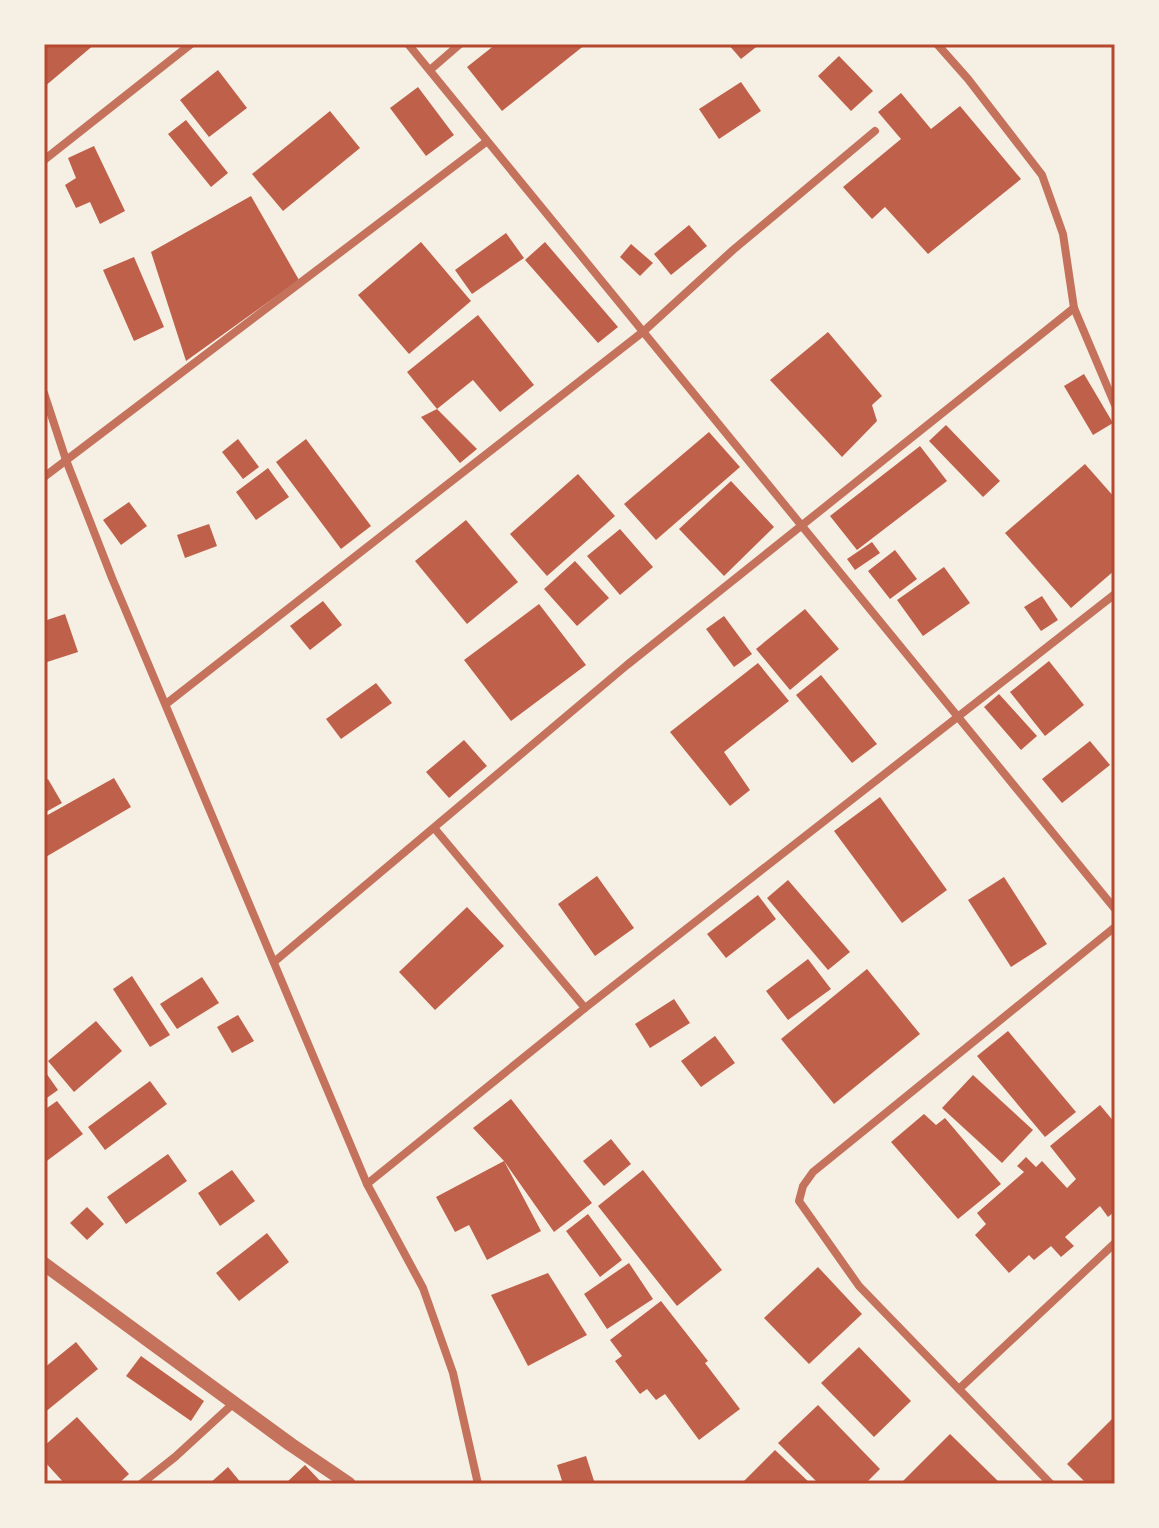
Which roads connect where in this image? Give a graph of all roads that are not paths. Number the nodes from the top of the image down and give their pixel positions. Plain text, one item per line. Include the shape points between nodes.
1 (191, 44) edge
2 (408, 44) edge
3 (460, 44) edge
4 (937, 44) edge
5 (430, 70) junction
6 (875, 131) dead end
7 (486, 142) junction
8 (44, 160) edge
9 (1074, 308) junction
10 (644, 331) junction
11 (44, 393) edge
12 (1115, 405) edge
13 (66, 460) junction
14 (44, 477) edge
15 (801, 524) junction
16 (1115, 594) edge
17 (166, 704) junction
18 (959, 716) junction
19 (435, 829) junction
20 (1115, 909) edge
21 (1115, 927) edge
22 (274, 962) junction
23 (585, 1008) junction
24 (367, 1184) junction
25 (1115, 1243) edge
26 (44, 1264) edge
27 (959, 1389) junction
28 (235, 1402) junction
29 (141, 1484) edge
30 (349, 1484) edge
31 (478, 1484) edge
32 (1051, 1484) edge

1 - 8 street
2 - 5 street
3 - 5 street
4 - 9 street via 1042,175 1063,234
5 - 7 street
6 - 10 street
7 - 10 street
7 - 13 street
9 - 12 street
9 - 15 street
10 - 15 street
10 - 17 street
11 - 13 street
13 - 14 street
13 - 17 street
15 - 18 street
15 - 19 street
16 - 18 street
17 - 22 street
18 - 20 street
18 - 23 street
19 - 22 street
19 - 23 street
21 - 27 street via 813,1172 803,1186 799,1201 859,1286
22 - 24 street
23 - 24 street
24 - 31 street via 423,1288 453,1373
25 - 27 street
26 - 28 street
27 - 32 street
28 - 29 street
28 - 30 street

